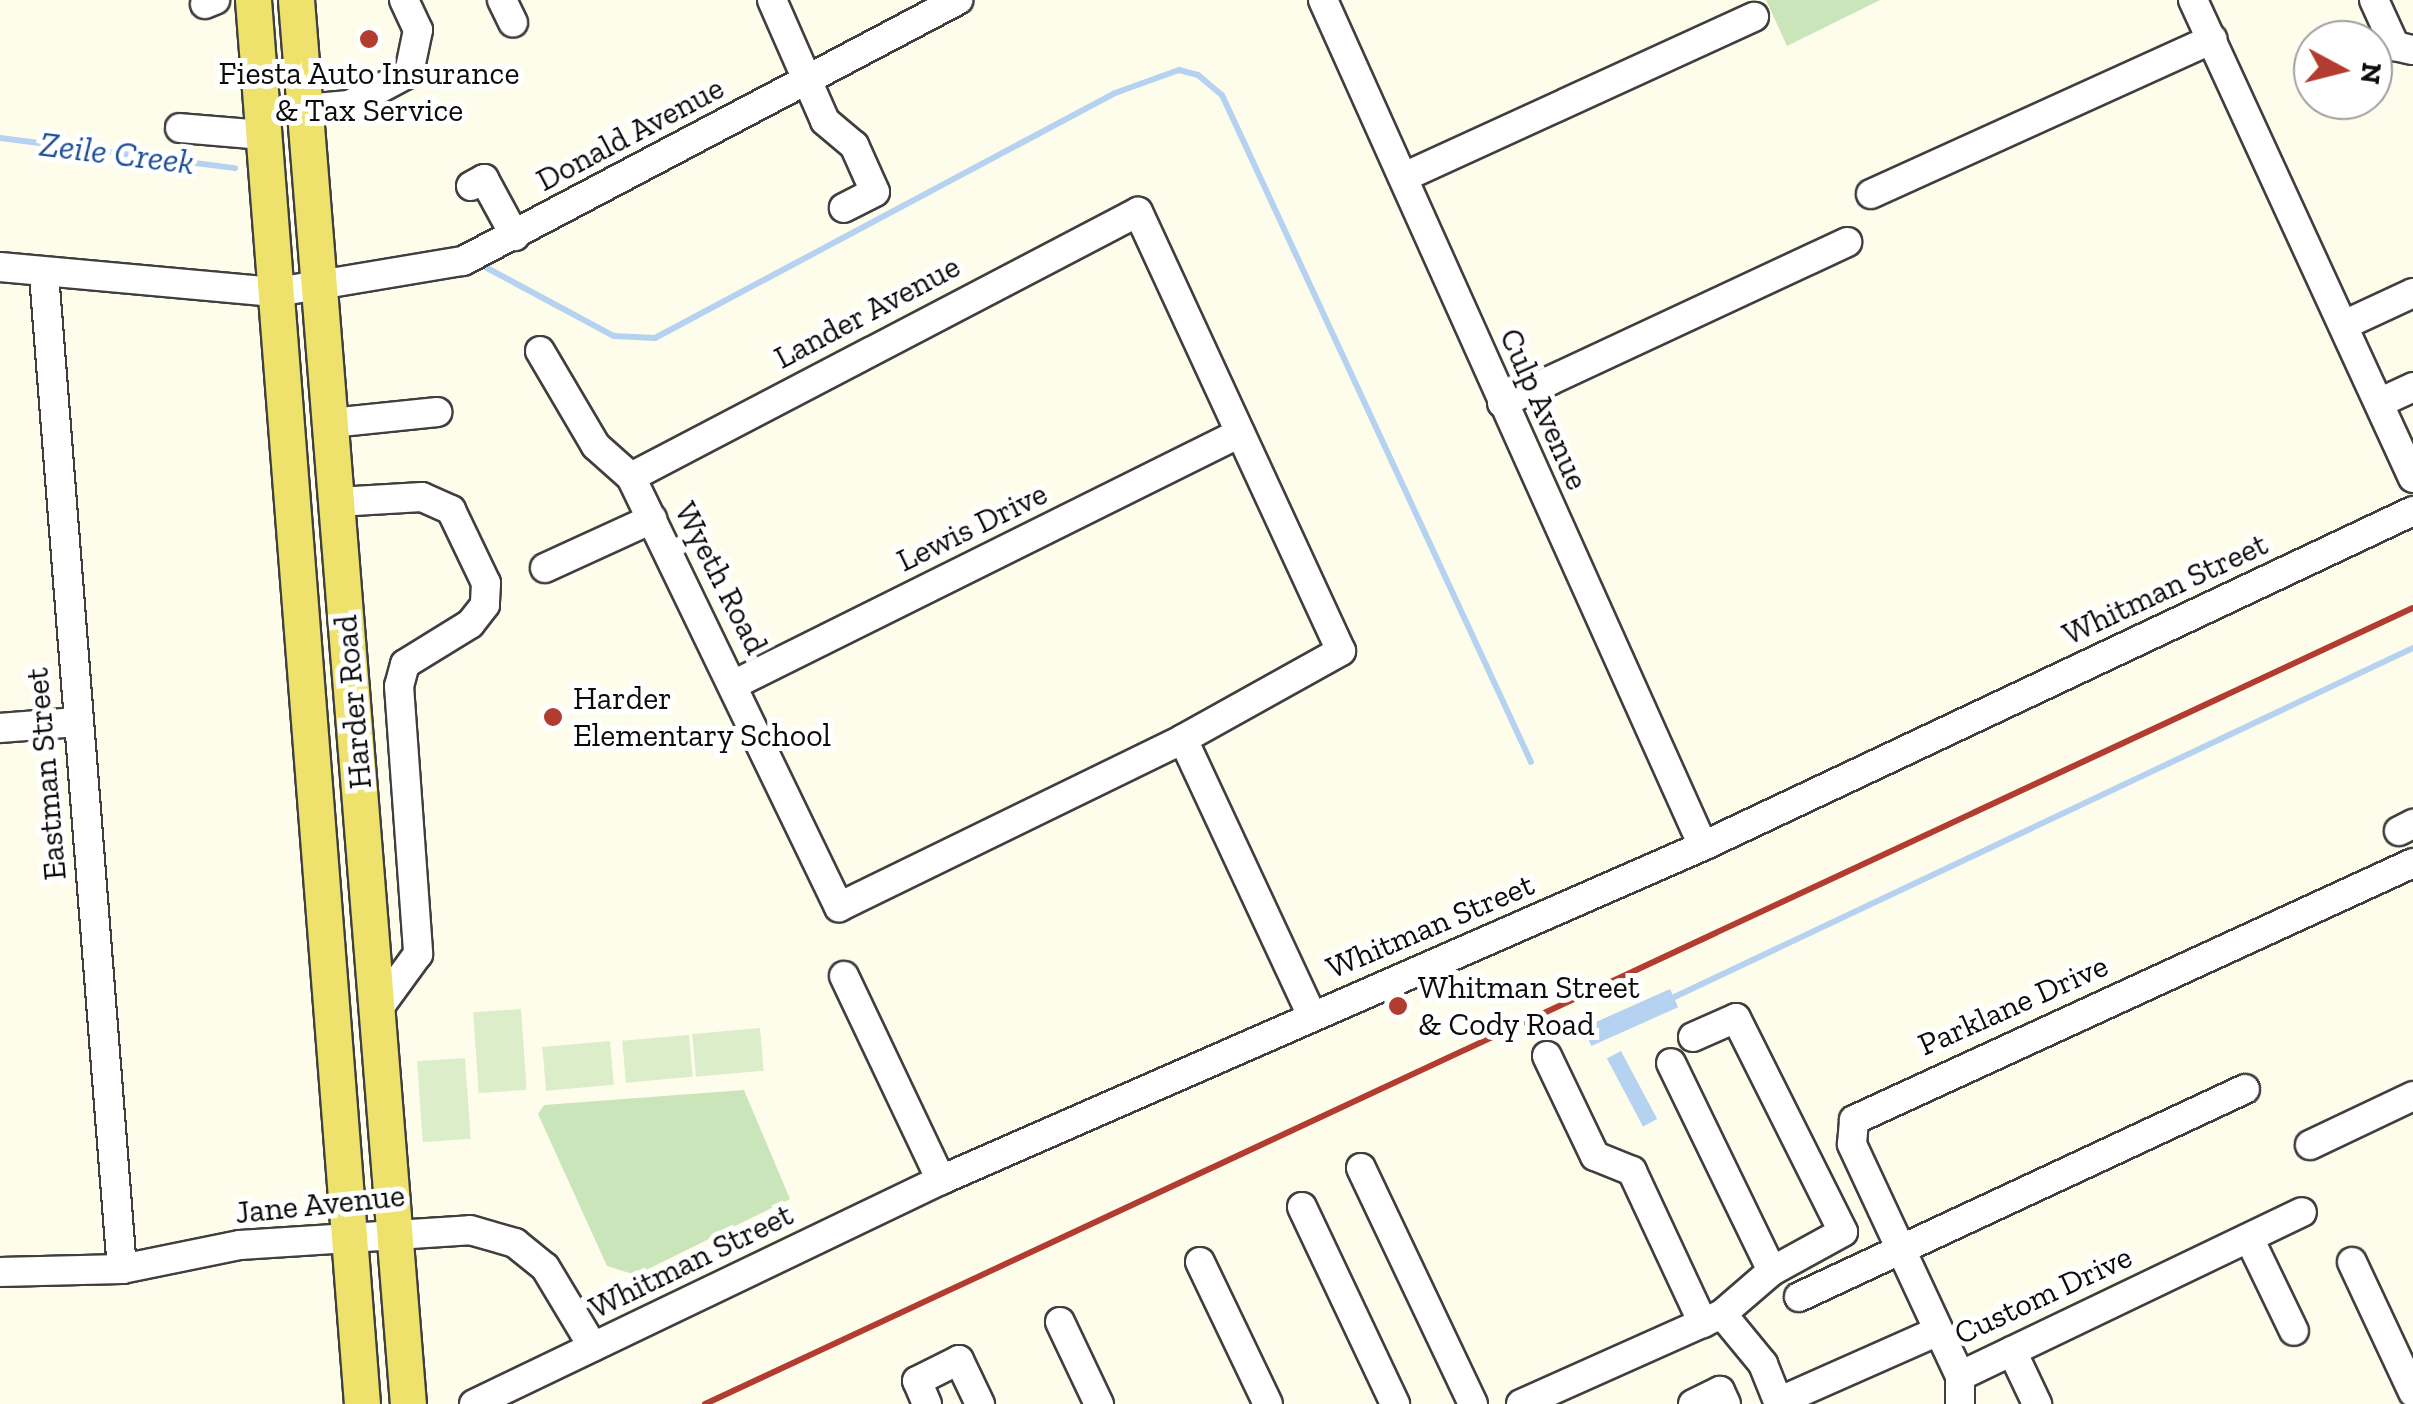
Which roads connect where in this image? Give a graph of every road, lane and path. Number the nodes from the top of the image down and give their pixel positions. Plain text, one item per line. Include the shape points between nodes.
1 (253, 0) edge
2 (296, 0) edge
3 (404, 0) edge
4 (772, 0) edge
5 (958, 0) edge
6 (1323, 0) edge
7 (2194, 0) edge
8 (2374, 0) edge
9 (1754, 17) dead end
10 (2212, 39) junction
11 (2413, 50) edge
12 (804, 80) junction
13 (305, 109) junction
14 (180, 128) dead end
15 (264, 135) junction
16 (1404, 177) junction
17 (471, 186) dead end
18 (1871, 194) dead end
19 (844, 208) dead end
20 (514, 236) junction
21 (1847, 242) dead end
22 (0, 267) edge
23 (44, 274) junction
24 (320, 287) junction
25 (278, 292) junction
26 (2413, 293) edge
27 (2344, 326) junction
28 (540, 351) dead end
29 (2413, 386) edge
30 (1502, 403) junction
31 (2379, 403) junction
32 (437, 412) dead end
33 (331, 423) junction
34 (1240, 433) junction
35 (631, 477) junction
36 (2413, 478) edge
37 (337, 502) junction
38 (2413, 511) edge
39 (652, 519) junction
40 (545, 568) dead end
41 (735, 684) junction
42 (76, 722) junction
43 (0, 728) edge
44 (1183, 738) junction
45 (1703, 846) junction
46 (2413, 863) edge
47 (844, 976) dead end
48 (378, 1009) junction
49 (1311, 1014) junction
50 (1693, 1037) dead end
51 (1547, 1056) dead end
52 (1671, 1063) dead end
53 (2246, 1088) dead end
54 (2413, 1096) edge
55 (2310, 1146) dead end
56 (1361, 1168) dead end
57 (941, 1180) junction
58 (1302, 1207) dead end
59 (2302, 1212) dead end
60 (397, 1230) junction
61 (348, 1235) junction
62 (2249, 1238) junction
63 (1901, 1251) junction
64 (1200, 1262) dead end
65 (2352, 1262) dead end
66 (122, 1270) junction
67 (1772, 1271) junction
68 (0, 1272) edge
69 (1799, 1297) dead end
70 (1712, 1318) junction
71 (1060, 1322) dead end
72 (1938, 1331) junction
73 (2294, 1331) dead end
74 (593, 1347) junction
75 (2012, 1351) junction
76 (1960, 1390) edge
77 (2413, 1392) edge
78 (1779, 1403) edge
79 (362, 1404) edge
80 (408, 1404) edge
81 (474, 1404) edge
82 (927, 1404) edge
83 (980, 1404) edge
84 (1099, 1404) edge
85 (1268, 1404) edge
86 (1394, 1404) edge
87 (1473, 1404) edge
88 (1521, 1404) edge
89 (1693, 1404) edge
90 (1726, 1404) edge
91 (2037, 1404) edge

1 - 15 main road, Harder Road
2 - 13 main road, Harder Road
3 - 13 street via 418,30 409,73 350,105
4 - 12 street
5 - 12 street, Donald Avenue
6 - 16 street, Culp Avenue
7 - 10 street
8 - 11 street via 2395,46
9 - 16 street
10 - 18 street
10 - 27 street
12 - 19 street via 825,121 854,145 885,187
12 - 20 street, Donald Avenue
13 - 24 main road, Harder Road
14 - 15 street
15 - 25 main road, Harder Road
16 - 30 street, Culp Avenue
17 - 20 street via 484,179
20 - 24 street, Donald Avenue via 431,270
21 - 30 street
22 - 23 street, Donald Avenue
23 - 25 street, Donald Avenue
23 - 42 street, Eastman Street
24 - 25 street, Donald Avenue
24 - 33 main road, Harder Road
25 - 61 main road, Harder Road
26 - 27 street
27 - 31 street
28 - 35 street, Wyeth Road via 596,446
29 - 31 street
30 - 45 street, Culp Avenue
31 - 36 street
32 - 33 street
33 - 37 main road, Harder Road
34 - 35 street, Lander Avenue via 1138,212
34 - 41 street, Lewis Drive
34 - 44 street via 1341,651
35 - 39 street, Wyeth Road
37 - 48 main road, Harder Road
37 - 48 street via 422,498 452,510 486,583 485,605 470,624 404,664 399,686 418,954
38 - 45 street, Whitman Street
39 - 40 street
39 - 41 street, Wyeth Road
41 - 44 street, Wyeth Road via 839,907
42 - 43 street
42 - 66 street, Eastman Street
44 - 49 street
45 - 49 street, Whitman Street
46 - 63 street, Parklane Drive via 1861,1112 1851,1128 1852,1144
47 - 57 street
48 - 60 main road, Harder Road
49 - 57 street, Whitman Street
50 - 67 street via 1736,1018 1842,1232
51 - 70 street via 1596,1156 1632,1171
52 - 67 street
53 - 63 street
54 - 55 street
56 - 87 street
57 - 74 street, Whitman Street
58 - 86 street
59 - 62 street, Custom Drive
60 - 61 street, Jane Avenue
60 - 74 street, Jane Avenue via 470,1230 515,1242 557,1280
60 - 80 main road, Harder Road
61 - 66 street, Jane Avenue via 240,1245
61 - 79 main road, Harder Road
62 - 73 street
62 - 75 street, Custom Drive
63 - 69 street
63 - 72 street, Parklane Drive
64 - 85 street
65 - 77 street
66 - 68 street, Jane Avenue
67 - 70 street
70 - 78 street via 1764,1364
70 - 88 street
71 - 84 street
72 - 76 street, Custom Drive
72 - 78 street, Custom Drive
74 - 81 street, Whitman Street
75 - 76 street, Custom Drive
75 - 91 street
82 - 83 street via 917,1381 960,1360
89 - 90 street via 1720,1392

